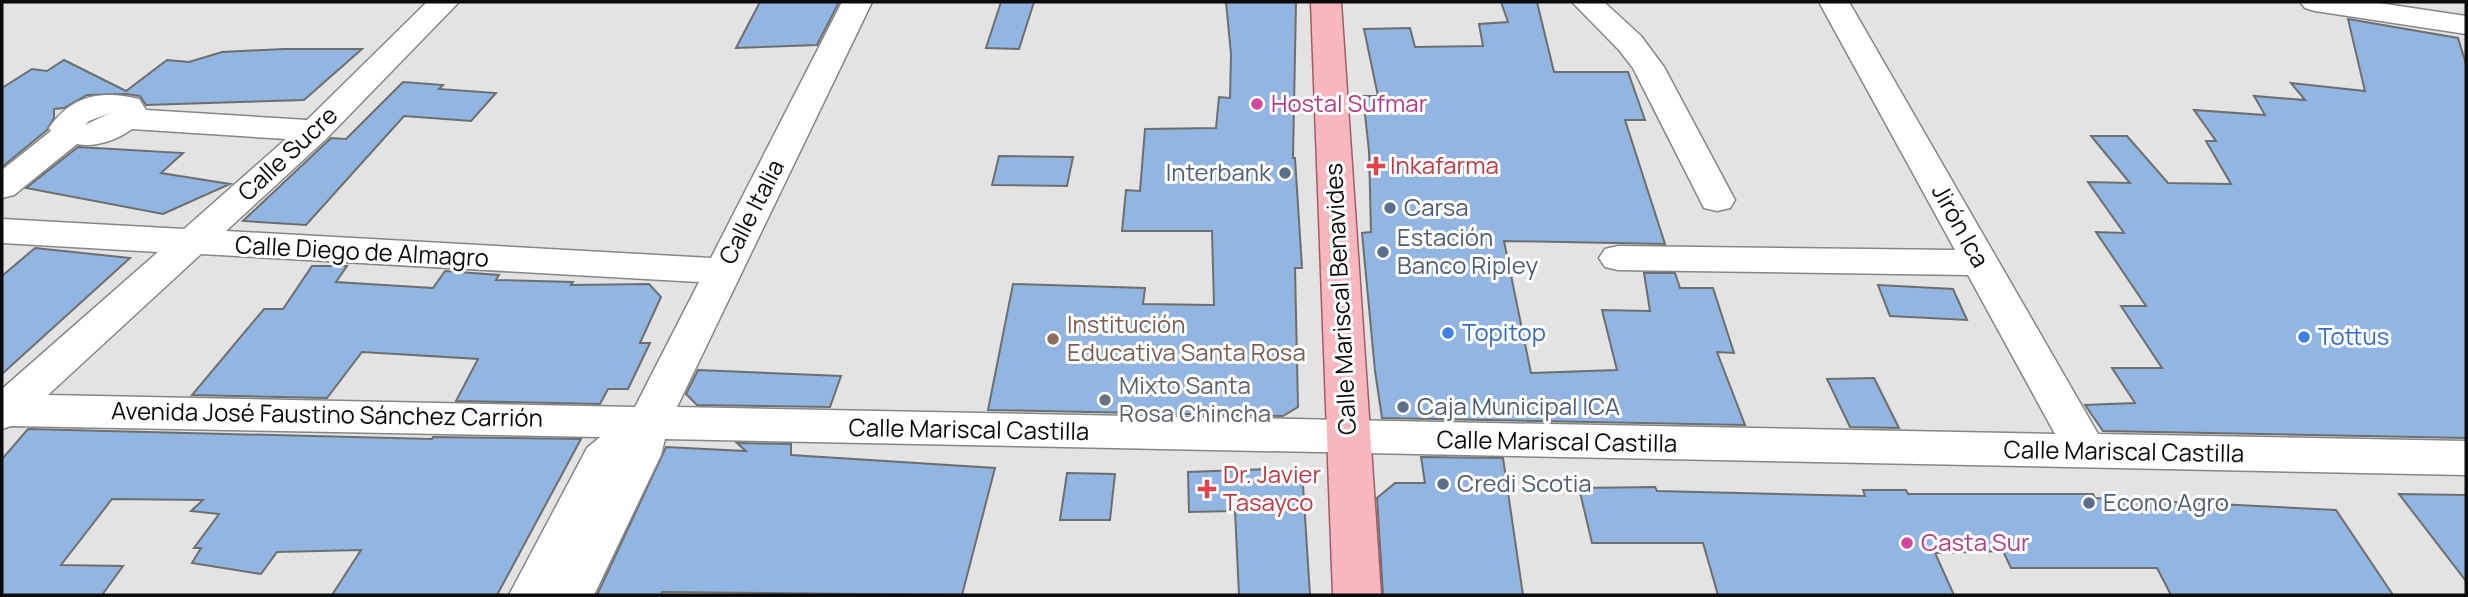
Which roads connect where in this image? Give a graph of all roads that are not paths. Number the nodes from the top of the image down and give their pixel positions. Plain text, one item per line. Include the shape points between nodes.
1 (444, 2) edge
2 (858, 2) edge
3 (1326, 2) edge
4 (1587, 2) edge
5 (1834, 2) edge
6 (2315, 2) edge
7 (2466, 25) edge
8 (315, 131) junction
9 (2, 187) edge
10 (1717, 200) dead end
11 (2, 232) edge
12 (191, 242) junction
13 (1618, 257) dead end
14 (1980, 263) junction
15 (723, 271) junction
16 (3, 408) edge
17 (648, 423) junction
18 (1348, 438) junction
19 (2086, 451) junction
20 (2466, 458) edge
21 (533, 595) edge
22 (570, 595) edge
23 (1357, 595) edge

1 - 8 street, Calle Sucre
2 - 15 street, Calle Italia
3 - 18 main road, Calle Mariscal Benavides
4 - 10 street via 1648,67
5 - 14 street, Jirón Ica
6 - 7 street
8 - 9 street via 126,118 130,111 119,103 91,107 68,121 70,133
8 - 12 street, Calle Sucre
11 - 12 street, Calle Diego de Almagro
12 - 15 street, Calle Diego de Almagro
12 - 16 street, Calle Sucre
13 - 14 street
14 - 19 street, Jirón Ica
15 - 17 street, Calle Italia
16 - 17 street, Avenida José Faustino Sánchez Carrión
17 - 18 street, Calle Mariscal Castilla
17 - 21 street, Calle Italia via 602,460
17 - 22 street, Calle Italia via 639,455
18 - 19 street, Calle Mariscal Castilla
18 - 23 main road, Calle Mariscal Benavides
19 - 20 street, Calle Mariscal Castilla

